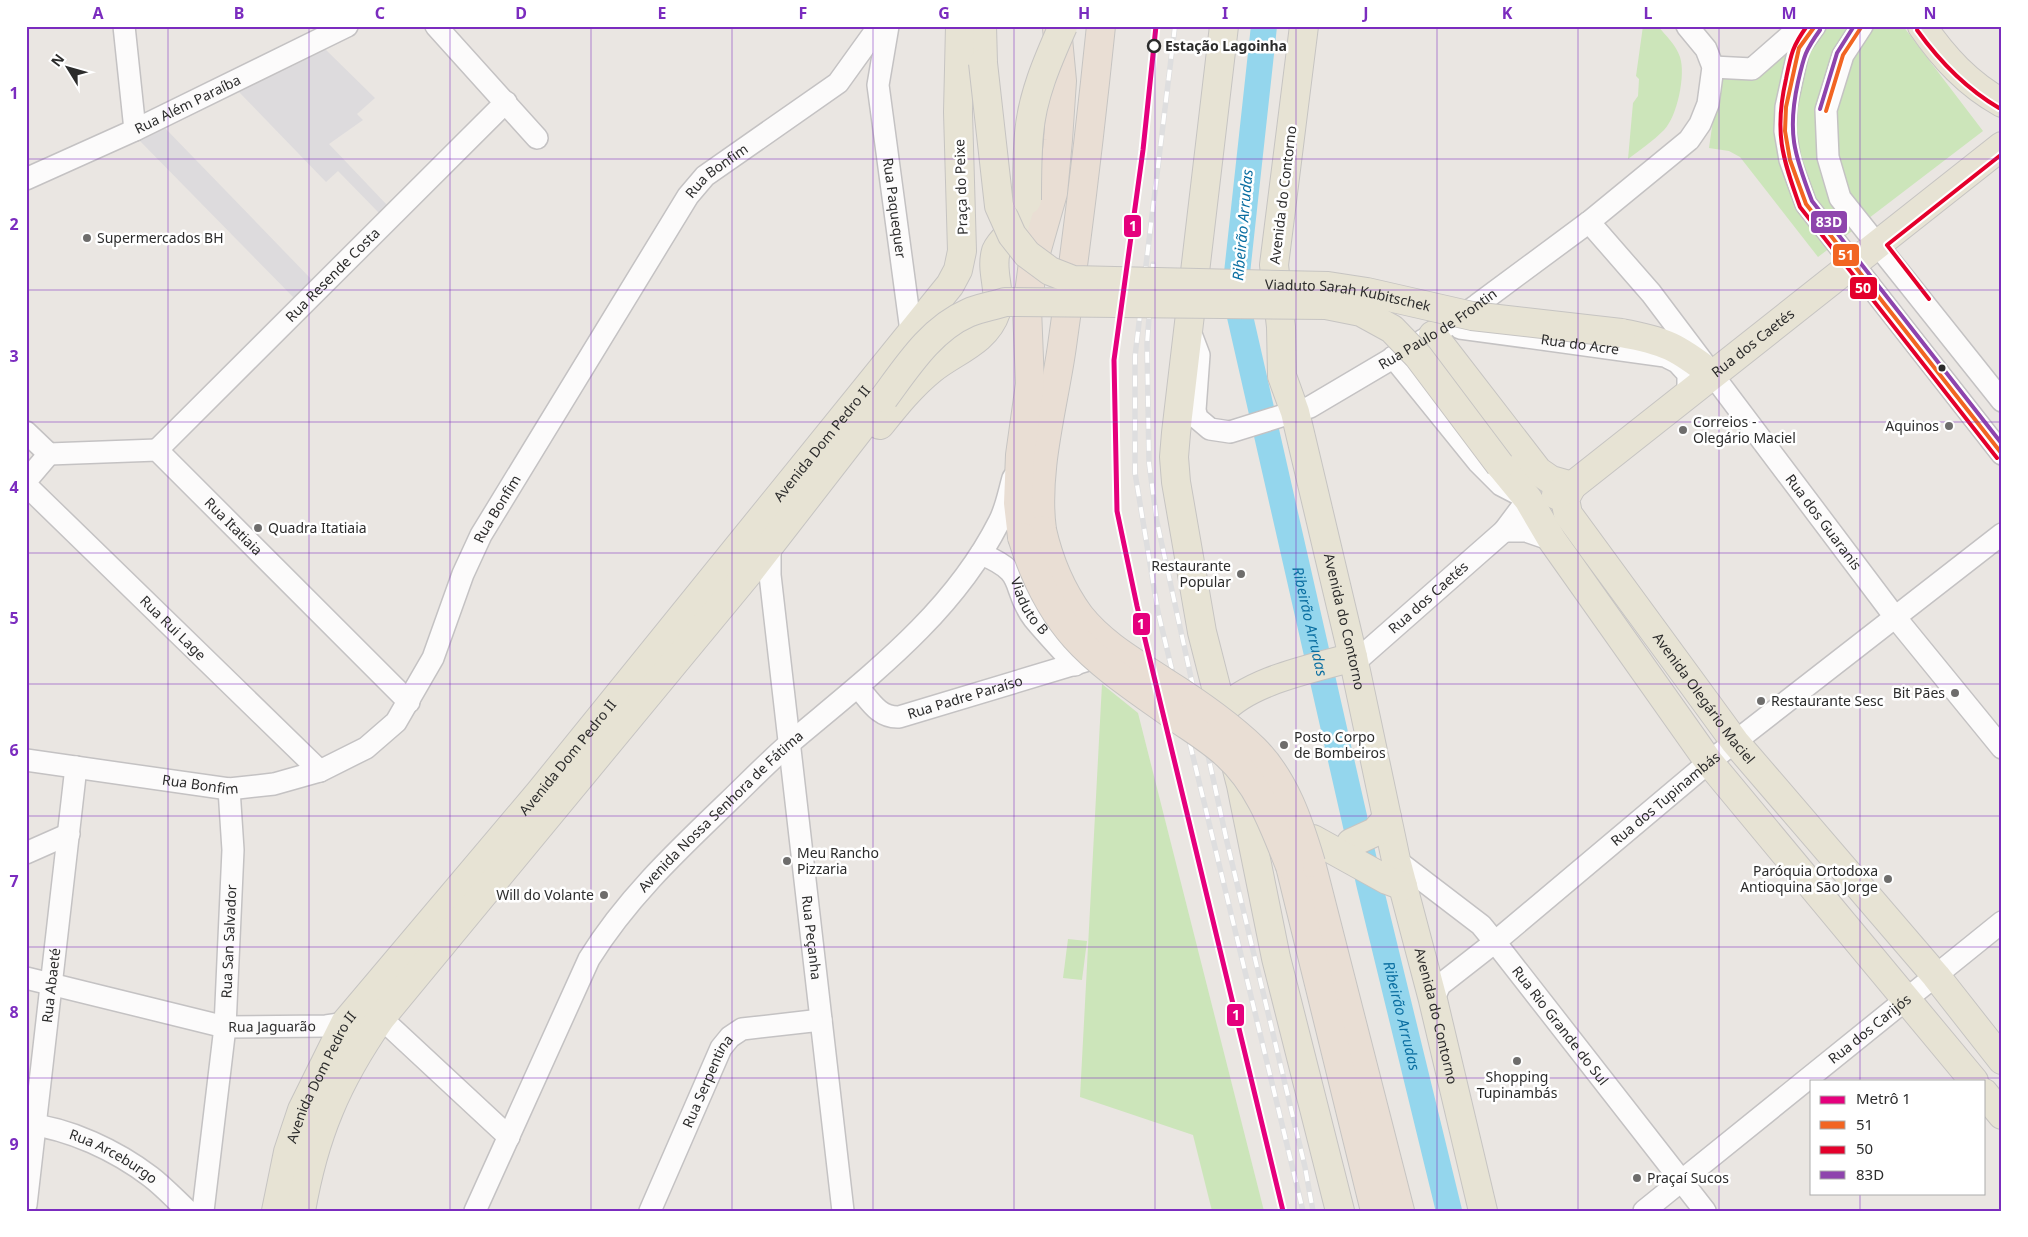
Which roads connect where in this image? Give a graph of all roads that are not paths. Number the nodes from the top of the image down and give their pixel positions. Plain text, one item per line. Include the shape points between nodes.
1 (124, 26) edge
2 (347, 26) edge
3 (436, 26) edge
4 (879, 26) edge
5 (888, 26) edge
6 (960, 26) edge
7 (982, 26) edge
8 (1057, 26) edge
9 (1063, 26) edge
10 (1082, 26) edge
11 (1101, 26) edge
12 (1224, 26) edge
13 (1304, 26) edge
14 (1687, 26) edge
15 (1801, 26) edge
16 (1815, 26) edge
17 (1862, 26) edge
18 (1922, 26) edge
19 (1713, 67) junction
20 (838, 83) junction
21 (878, 86) junction
22 (506, 102) junction
23 (1093, 102) junction
24 (2002, 102) edge
25 (135, 130) junction
26 (537, 138) dead end
27 (2000, 149) edge
28 (26, 179) edge
29 (1589, 222) junction
30 (1878, 244) junction
31 (1852, 265) junction
32 (1157, 283) junction
33 (1650, 293) junction
34 (1227, 304) junction
35 (1188, 325) junction
36 (1440, 330) junction
37 (911, 331) junction
38 (1632, 335) junction
39 (1393, 357) junction
40 (1712, 374) junction
41 (1688, 392) junction
42 (884, 398) joint
43 (2002, 401) edge
44 (1285, 416) junction
45 (26, 432) edge
46 (157, 450) junction
47 (49, 454) junction
48 (2002, 454) edge
49 (1020, 455) junction
50 (26, 481) edge
51 (819, 483) junction
52 (26, 485) edge
53 (1572, 486) junction
54 (1528, 499) junction
55 (1504, 531) junction
56 (1032, 533) junction
57 (2002, 534) edge
58 (1552, 540) junction
59 (770, 545) junction
60 (981, 554) junction
61 (1895, 617) junction
62 (1353, 655) junction
63 (1080, 663) joint
64 (858, 687) junction
65 (409, 702) junction
66 (1221, 712) junction
67 (1735, 742) junction
68 (789, 744) junction
69 (2002, 748) edge
70 (26, 760) edge
71 (1709, 762) junction
72 (76, 767) junction
73 (320, 771) junction
74 (1241, 785) junction
75 (229, 789) junction
76 (69, 834) junction
77 (26, 853) edge
78 (1357, 853) junction
79 (2002, 922) edge
80 (1496, 942) junction
81 (1276, 958) junction
82 (1936, 976) junction
83 (26, 978) edge
84 (51, 984) junction
85 (1908, 998) junction
86 (1433, 1000) junction
87 (381, 1018) junction
88 (821, 1020) junction
89 (345, 1023) junction
90 (224, 1027) junction
91 (2002, 1060) edge
92 (1973, 1080) edge
93 (1986, 1096) edge
94 (2002, 1115) edge
95 (31, 1124) edge
96 (509, 1137) junction
97 (1682, 1181) junction
98 (26, 1205) edge
99 (188, 1211) edge
100 (203, 1211) edge
101 (276, 1211) edge
102 (301, 1211) edge
103 (475, 1211) edge
104 (650, 1211) edge
105 (844, 1211) edge
106 (1340, 1211) edge
107 (1375, 1211) edge
108 (1400, 1211) edge
109 (1483, 1211) edge
110 (1644, 1211) edge
111 (1706, 1211) edge

1 - 25 street
2 - 25 street, Rua Além Paraíba
3 - 22 street
4 - 20 street, Rua Bonfim
5 - 21 street, Rua Paquequer
6 - 37 main road, Praça do Peixe via 958,112 962,251 958,270 950,285
7 - 32 main road, Viaduto Sarah Kubitschek, bridge via 998,206 1012,235 1027,254 1050,271 1073,280
8 - 49 highway, Avenida do Contorno via 1062,81 1058,140 1053,193 1033,263 1027,308 1030,384
9 - 51 main road, bridge via 1045,67 1033,110 1024,214 997,249 994,258 998,291 996,310 984,333 933,368 870,436
10 - 23 highway, Avenida do Contorno
11 - 23 highway, Avenida do Contorno
12 - 35 main road
13 - 44 main road, Avenida do Contorno via 1274,265
14 - 19 street via 1706,49
15 - 19 street via 1752,69
16 - 31 street via 1800,48 1786,107 1785,131 1790,160 1806,204
17 - 30 street via 1843,55 1826,110 1828,157 1840,198
18 - 24 main road via 1954,68 1981,91
19 - 29 street, Rua Paulo de Frontin via 1710,94 1700,124 1689,140
20 - 21 street via 862,76
20 - 65 street, Rua Bonfim via 705,176 688,196 481,535 463,574 433,658
21 - 37 street, Rua Paquequer
22 - 26 street
22 - 46 street, Rua Resende Costa
23 - 56 highway, Avenida do Contorno via 1062,346 1039,508
25 - 28 street, Rua Além Paraíba
27 - 30 main road, Rua dos Caetés
29 - 33 street, Rua dos Guaranis
29 - 36 street, Rua Paulo de Frontin
30 - 31 main road, Rua dos Caetés
30 - 43 street
31 - 40 main road, Rua dos Caetés
31 - 48 street
32 - 34 main road, bridge
32 - 38 main road, Viaduto Sarah Kubitschek, bridge via 1328,286 1472,316
33 - 38 street via 1654,307 1653,326
33 - 40 street, Rua dos Guaranis
34 - 42 main road, Viaduto Sarah Kubitschek, bridge via 1005,302 967,313 942,329 916,356
34 - 54 main road, Viaduto Sarah Kubitschek, bridge via 1326,305 1362,312 1392,329 1418,356
35 - 44 street, Rua Paulo de Frontin via 1199,354 1197,418 1210,429 1230,432
35 - 66 main road via 1174,457 1176,482 1202,632
36 - 39 street, Rua Paulo de Frontin
36 - 41 street, Rua do Acre via 1665,356 1677,362 1688,374
36 - 53 main road via 1538,471 1552,480
37 - 89 main road, Avenida Dom Pedro II via 546,784
38 - 40 main road, Viaduto Sarah Kubitschek via 1673,346
39 - 44 street, Rua Paulo de Frontin via 1310,407
39 - 54 street via 1478,462 1501,485
40 - 41 main road, Rua dos Caetés
40 - 61 street, Rua dos Guaranis
41 - 53 main road, Rua dos Caetés
42 - 51 main road, Avenida Dom Pedro II
44 - 62 main road, Avenida do Contorno
45 - 47 street
46 - 47 street
46 - 65 street, Rua Itatiaia
47 - 50 street
49 - 56 highway, Avenida do Contorno via 1018,503
49 - 60 street, Avenida Nossa Senhora de Fátima via 1000,520
51 - 59 main road, Avenida Dom Pedro II
52 - 73 street, Rua Rui Lage
53 - 54 main road, Rua dos Caetés via 1549,499
53 - 67 main road, Avenida Olegário Maciel via 1565,500 1568,514
54 - 55 street, Rua dos Caetés
54 - 58 main road
55 - 58 street via 1526,531
55 - 62 street, Rua dos Caetés
56 - 78 highway, Avenida do Contorno, bridge via 1070,601 1095,632 1124,656 1210,713 1254,750 1288,798
57 - 61 street, Rua dos Tupinambás
58 - 71 main road
59 - 68 street, Rua Peçanha via 770,575
59 - 87 main road, Avenida Dom Pedro II
60 - 63 street, Viaduto B via 1000,561 1010,570 1033,617
60 - 64 street, Avenida Nossa Senhora de Fátima via 945,603 891,660
61 - 67 street, Rua dos Tupinambás
61 - 69 street, Rua dos Guaranis
62 - 66 main road via 1240,696 1230,701
62 - 78 main road, Avenida do Contorno
63 - 64 street, Rua Padre Paraíso via 898,717 888,718 880,712
64 - 68 street, Avenida Nossa Senhora de Fátima
65 - 73 street, Rua Bonfim via 396,722 366,748
66 - 74 main road
67 - 71 street, Rua dos Tupinambás
67 - 82 main road, Avenida Olegário Maciel
68 - 88 street, Rua Peçanha
68 - 96 street, Avenida Nossa Senhora de Fátima via 678,852 606,931 590,959
70 - 72 street, Rua Bonfim
71 - 80 street, Rua dos Tupinambás
71 - 85 main road
72 - 75 street, Rua Bonfim
72 - 76 street, Rua Abaeté
73 - 75 street, Rua Bonfim via 274,784
74 - 78 main road
74 - 81 main road
75 - 90 street, Rua San Salvador via 234,850
76 - 77 street
76 - 84 street, Rua Abaeté
78 - 80 street, Rua Rio Grande do Sul via 1481,926
78 - 81 main road via 1313,839 1281,848 1276,854 1273,862
78 - 86 main road, Avenida do Contorno
78 - 107 highway, Avenida do Contorno
78 - 108 highway, Avenida do Contorno
79 - 82 street, Rua dos Carijós
80 - 86 street, Rua dos Tupinambás via 1440,984
80 - 97 street, Rua Rio Grande do Sul
81 - 106 main road
82 - 85 street, Rua dos Carijós
82 - 91 main road, Avenida Olegário Maciel
83 - 84 street, Rua Jaguarão
84 - 90 street, Rua Jaguarão
84 - 95 street, Rua Abaeté
85 - 92 main road
85 - 97 street, Rua dos Carijós
86 - 109 main road, Avenida do Contorno
87 - 89 street, Rua Jaguarão
87 - 96 street
87 - 102 main road, Avenida Dom Pedro II via 354,1057 333,1098 308,1172
88 - 104 street, Rua Serpentina via 742,1029 730,1037 722,1048
88 - 105 street, Rua Peçanha
89 - 90 street, Rua Jaguarão
89 - 101 main road, Avenida Dom Pedro II via 302,1110 288,1152
90 - 100 street, Rua San Salvador
93 - 94 main road
95 - 98 street, Rua Abaeté
95 - 99 street, Rua Arceburgo via 82,1139 114,1154 150,1176
96 - 103 street, Avenida Nossa Senhora de Fátima
97 - 110 street, Rua dos Carijós
97 - 111 street, Rua Rio Grande do Sul

